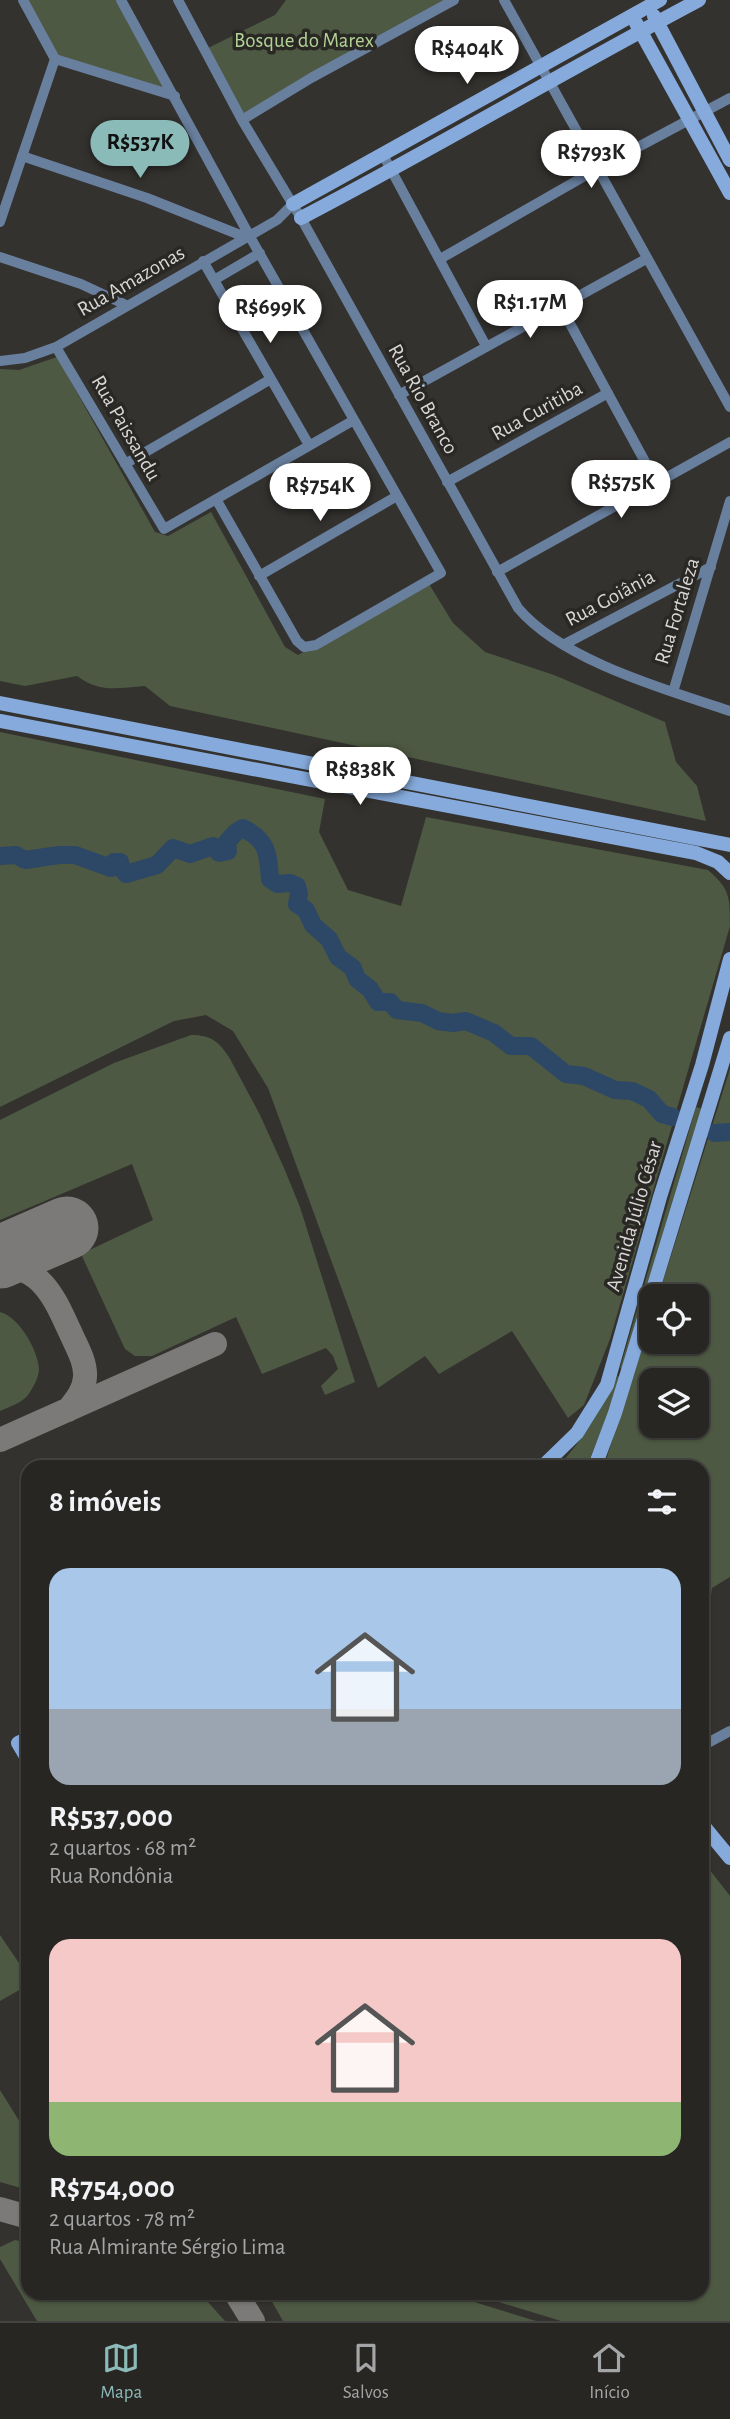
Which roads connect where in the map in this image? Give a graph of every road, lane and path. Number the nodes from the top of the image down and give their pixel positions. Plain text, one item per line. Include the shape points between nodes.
1 (23, 0) edge
2 (121, 0) edge
3 (178, 0) edge
4 (454, 0) edge
5 (504, 0) edge
6 (699, 0) edge
7 (654, 3) edge
8 (632, 15) junction
9 (657, 22) junction
10 (641, 31) junction
11 (55, 59) junction
12 (540, 66) junction
13 (549, 81) junction
14 (175, 96) junction
15 (730, 98) edge
16 (704, 113) junction
17 (242, 120) junction
18 (690, 121) junction
19 (382, 153) junction
20 (22, 156) junction
21 (730, 160) edge
22 (597, 169) junction
23 (391, 171) junction
24 (730, 193) edge
25 (293, 204) junction
26 (301, 218) junction
27 (277, 220) junction
28 (0, 222) edge
29 (247, 236) junction
30 (260, 253) junction
31 (0, 257) edge
32 (440, 259) junction
33 (646, 259) junction
34 (203, 261) junction
35 (214, 280) junction
36 (126, 306) junction
37 (561, 307) junction
38 (486, 346) junction
39 (56, 347) junction
40 (0, 361) edge
41 (271, 379) junction
42 (608, 393) junction
43 (399, 395) junction
44 (730, 407) edge
45 (354, 420) junction
46 (730, 442) edge
47 (309, 445) junction
48 (125, 464) junction
49 (447, 482) junction
50 (656, 482) junction
51 (397, 496) junction
52 (216, 499) junction
53 (730, 502) edge
54 (711, 566) junction
55 (497, 572) junction
56 (259, 576) junction
57 (565, 644) junction
58 (673, 692) junction
59 (0, 703) edge
60 (730, 711) edge
61 (0, 720) edge
62 (729, 841) edge
63 (730, 873) edge
64 (730, 959) edge
65 (730, 1038) edge
66 (549, 1460) edge
67 (597, 1460) edge
68 (730, 1731) edge
69 (709, 1742) edge
70 (709, 1832) edge
71 (730, 1858) edge

1 - 11 street
2 - 14 street
3 - 17 street, Rua Rio Branco
4 - 17 street
5 - 12 street
6 - 9 street
7 - 8 street
7 - 9 street
8 - 10 street
8 - 12 street
9 - 10 street
9 - 16 street
10 - 13 street
10 - 18 street
11 - 14 street
11 - 20 street
12 - 13 street
12 - 19 street
13 - 22 street
13 - 23 street
14 - 29 street
15 - 16 street
16 - 18 street
16 - 21 street
17 - 25 street, Rua Rio Branco
18 - 22 street
18 - 24 street
19 - 23 street
19 - 25 street
20 - 28 street
20 - 29 street
22 - 32 street
22 - 33 street
23 - 26 street
23 - 32 street
25 - 26 street, Rua Rio Branco
25 - 27 street, Rua Amazonas
26 - 27 street, Rua Amazonas
26 - 43 street, Rua Rio Branco
27 - 29 street, Rua Amazonas
29 - 30 street
29 - 34 street, Rua Amazonas
30 - 35 street
30 - 45 street
31 - 36 street via 82,284
32 - 38 street
33 - 37 street
33 - 44 street
34 - 35 street
34 - 36 street, Rua Amazonas
35 - 41 street
36 - 39 street, Rua Amazonas
37 - 38 street
37 - 42 street
38 - 43 street
39 - 40 street, Rua Amazonas
39 - 48 street, Rua Paissandu
41 - 47 street
41 - 48 street
42 - 49 street, Rua Curitiba
42 - 50 street
43 - 49 street, Rua Rio Branco
45 - 47 street
45 - 51 street
46 - 50 street
47 - 52 street
48 - 52 street, Rua Paissandu via 162,528
49 - 55 street, Rua Rio Branco
50 - 55 street
51 - 56 street
51 - 56 street via 440,573 338,633 307,648 297,641
52 - 56 street
53 - 54 street, Rua Fortaleza
54 - 57 street, Rua Goiânia
54 - 58 street, Rua Fortaleza
55 - 57 street, Rua Rio Branco via 526,618
57 - 58 street, Rua Rio Branco via 592,660
58 - 60 street, Rua Rio Branco
59 - 62 street
61 - 63 street via 696,853
64 - 66 street, Avenida Júlio César via 607,1385 577,1433
65 - 67 street, Avenida Júlio César
68 - 69 street
70 - 71 street

